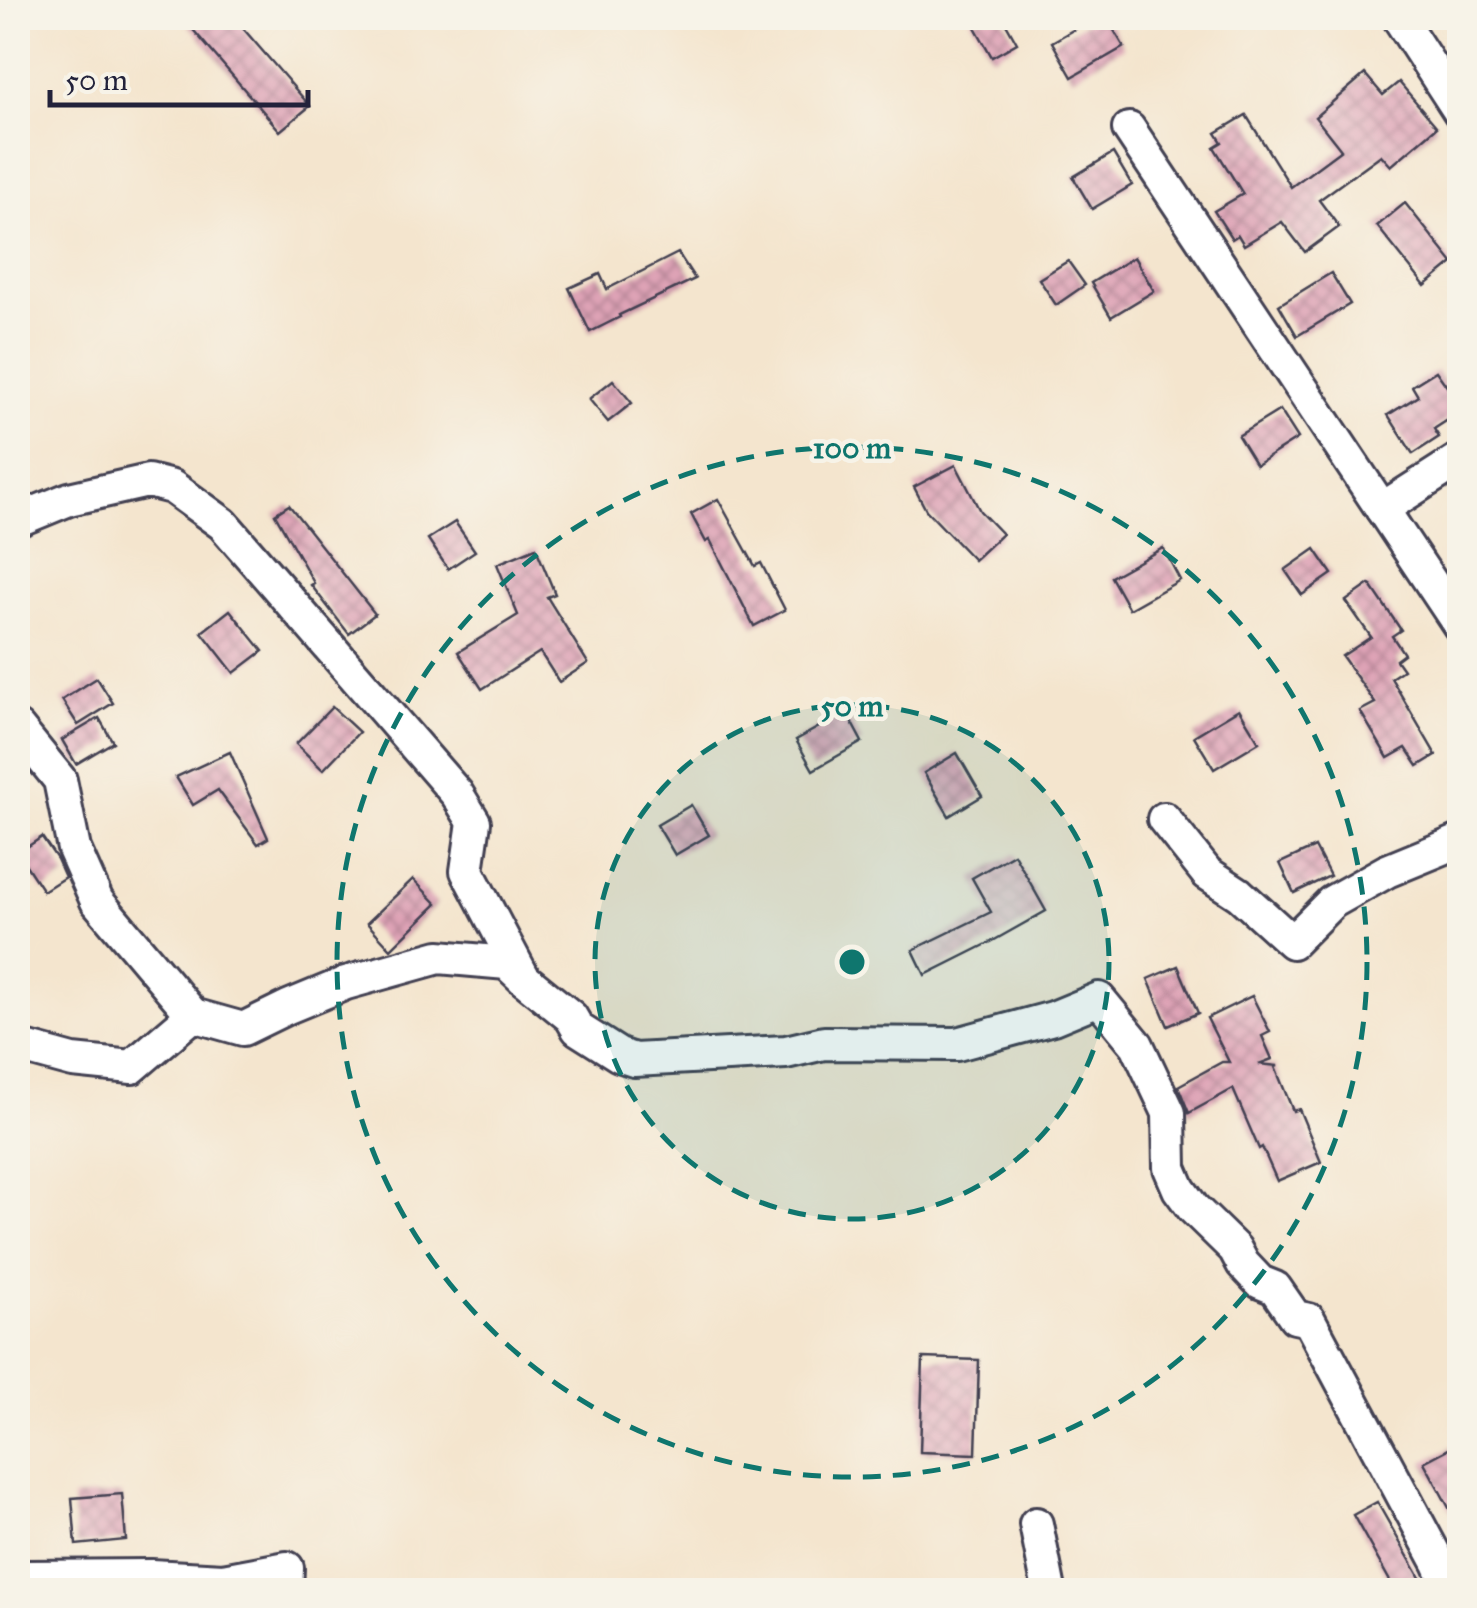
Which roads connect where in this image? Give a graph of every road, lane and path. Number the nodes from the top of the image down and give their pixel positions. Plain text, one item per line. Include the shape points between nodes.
1 (1398, 18) edge
2 (1460, 112) edge
3 (1130, 129) dead end
4 (1460, 459) edge
5 (1382, 509) junction
6 (18, 520) edge
7 (1460, 626) edge
8 (18, 728) edge
9 (1164, 819) dead end
10 (1460, 842) edge
11 (524, 979) junction
12 (193, 1015) junction
13 (18, 1046) edge
14 (1036, 1524) dead end
15 (1450, 1570) edge
16 (22, 1581) edge
17 (286, 1590) edge
18 (1050, 1590) edge

1 - 2 street
3 - 5 street
4 - 5 street
5 - 7 street
6 - 11 street via 69,498 148,481 172,487 223,524 457,794 474,822 467,871
8 - 12 street via 60,780 74,848 97,901
9 - 10 street via 1207,872 1292,942 1332,902
11 - 12 street via 507,963 439,957 346,983 243,1028
11 - 15 street via 578,1029 634,1060 824,1044 956,1044 1099,999 1137,1045 1169,1113 1170,1168 1179,1189 1260,1282 1274,1288 1295,1317 1309,1320
12 - 13 street via 132,1068
14 - 18 street
16 - 17 street via 223,1580 287,1568

